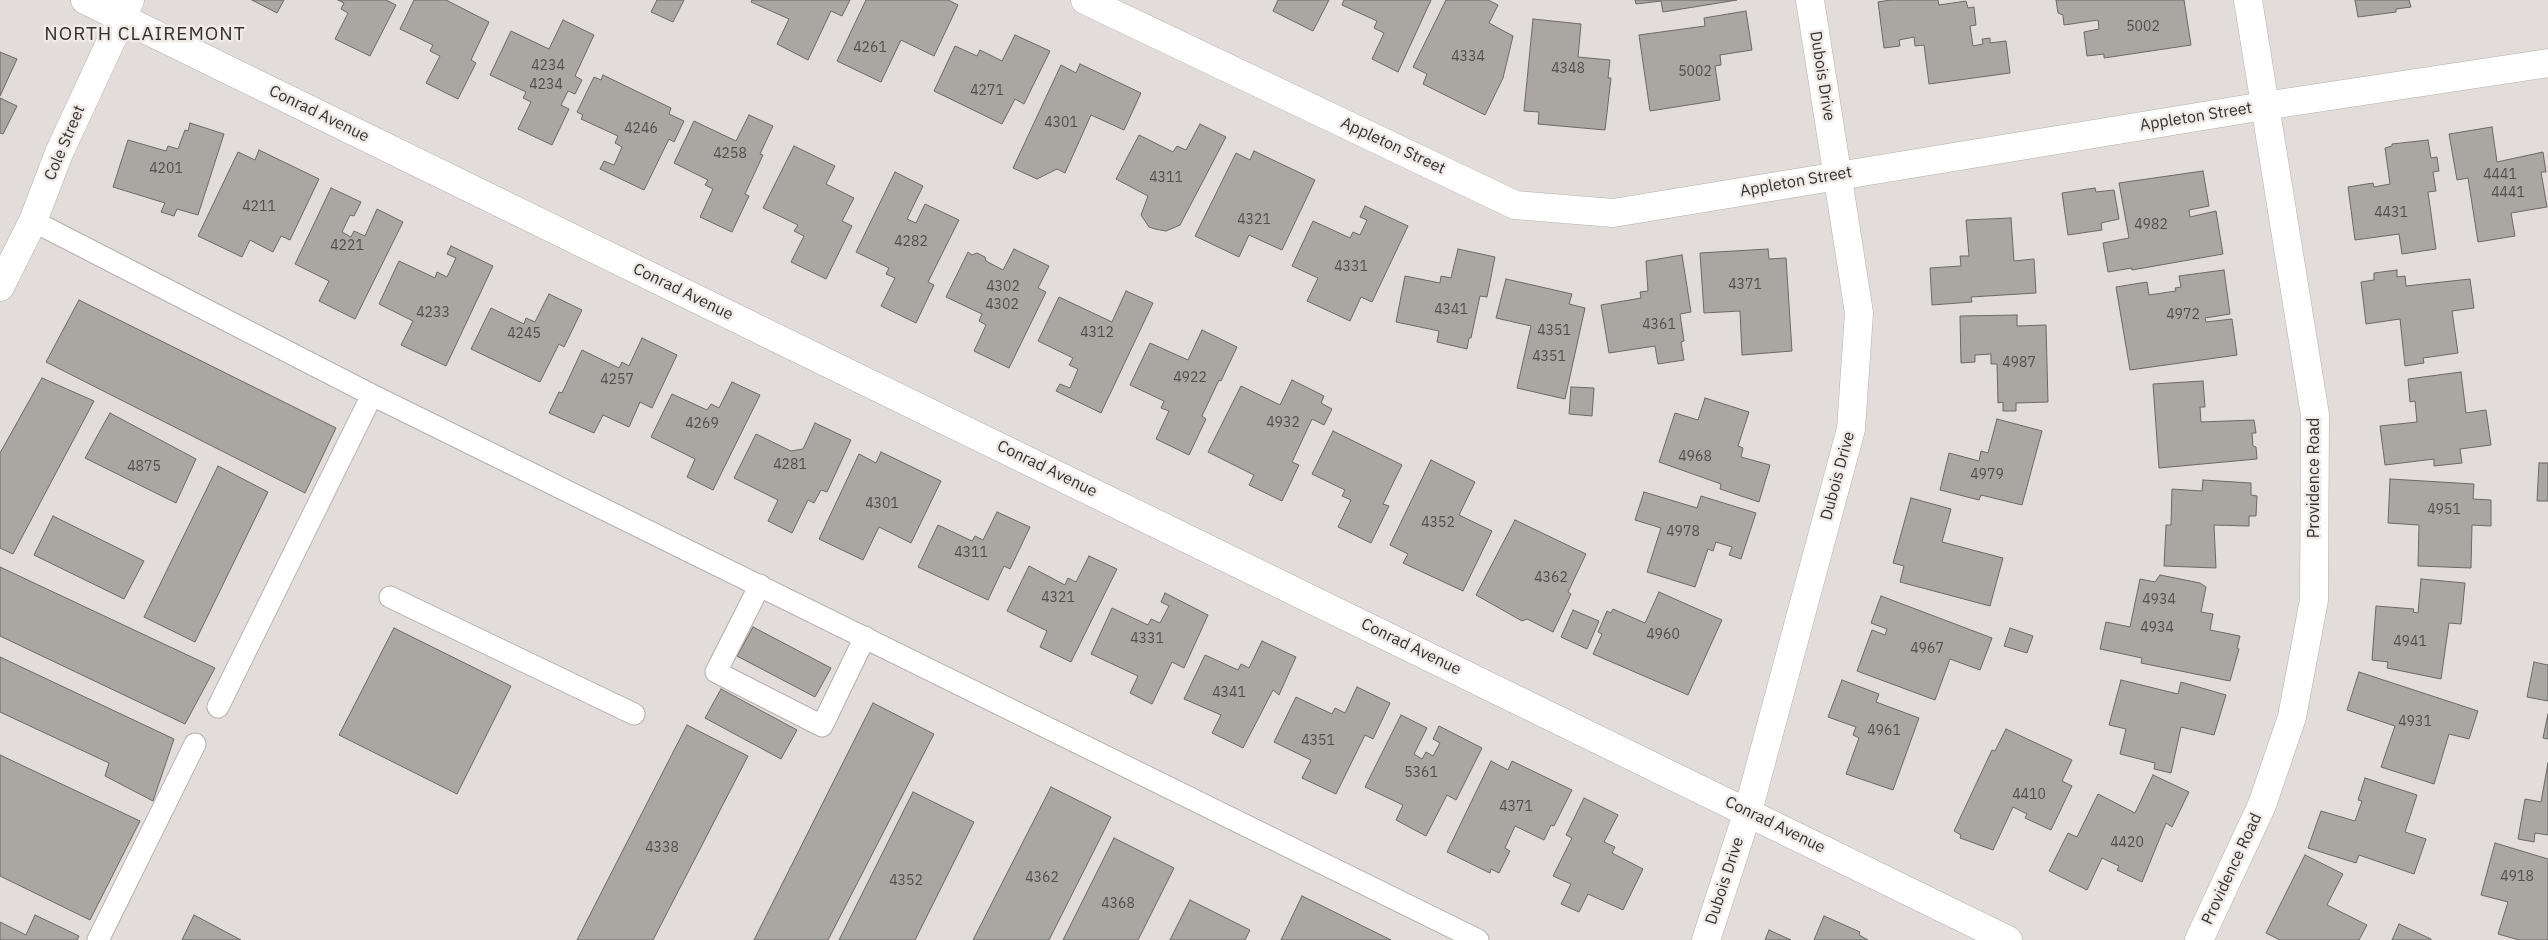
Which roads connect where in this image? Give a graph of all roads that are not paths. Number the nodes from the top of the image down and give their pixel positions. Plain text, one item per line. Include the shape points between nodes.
1 (85, 0) edge
2 (1085, 0) edge
3 (1810, 0) edge
4 (2248, 0) edge
5 (126, 9) edge
6 (2548, 63) edge
7 (2264, 106) junction
8 (1838, 175) junction
9 (33, 221) junction
10 (0, 287) edge
11 (372, 395) junction
12 (760, 585) junction
13 (390, 597) dead end
14 (865, 637) junction
15 (218, 707) dead end
16 (634, 714) dead end
17 (195, 744) dead end
18 (1748, 812) junction
19 (98, 940) edge
20 (1478, 940) edge
21 (1706, 940) edge
22 (2008, 940) edge
23 (2199, 940) edge

1 - 5 street, Conrad Avenue
2 - 8 street, Appleton Street via 1515,205 1612,213
3 - 8 street, Dubois Drive
4 - 7 street, Providence Road
5 - 9 street, Cole Street via 59,153
5 - 18 street, Conrad Avenue
6 - 7 street, Appleton Street
7 - 8 street, Appleton Street
7 - 23 street, Providence Road via 2316,415 2314,600 2292,717 2262,804
8 - 18 street, Dubois Drive via 1859,313 1851,429
9 - 10 street, Cole Street
9 - 11 lane
11 - 12 lane
11 - 15 lane
12 - 14 lane
12 - 14 lane via 716,672 822,726
13 - 16 lane
14 - 20 lane
17 - 19 lane
18 - 21 street, Dubois Drive
18 - 22 street, Conrad Avenue

